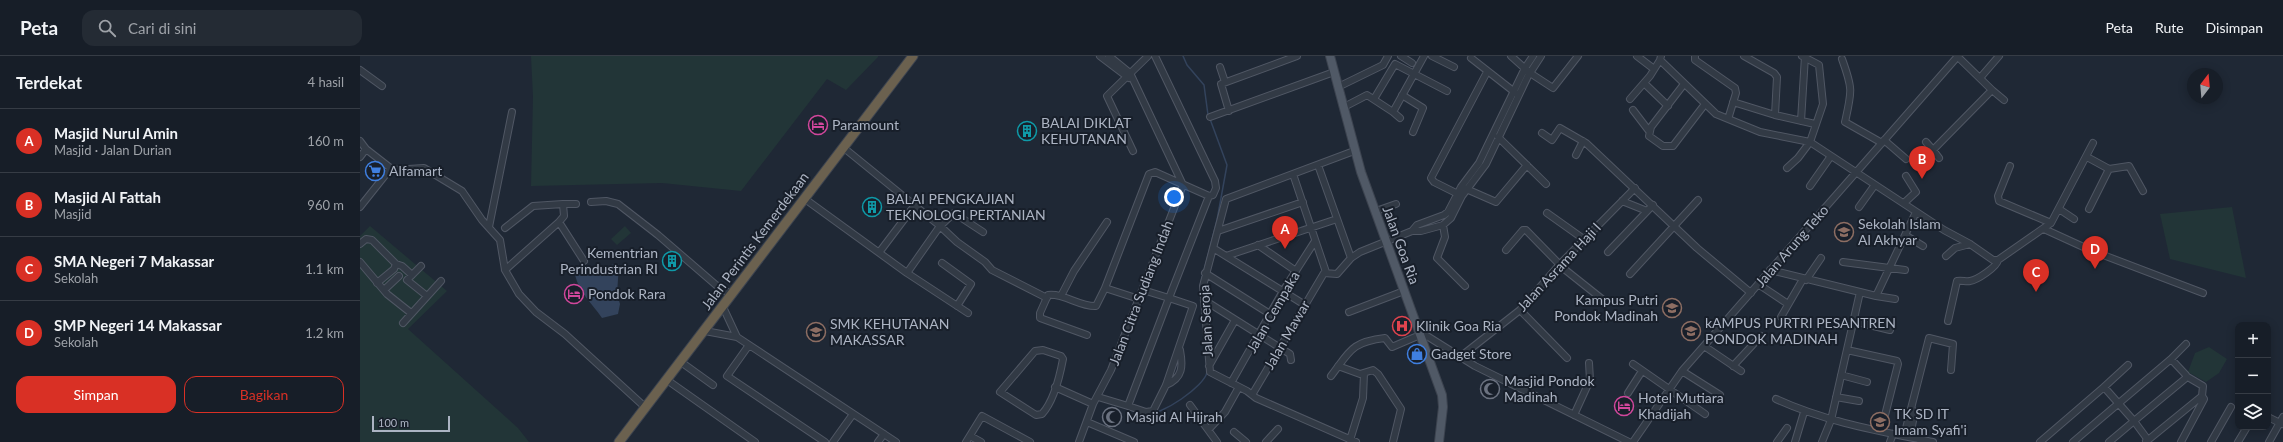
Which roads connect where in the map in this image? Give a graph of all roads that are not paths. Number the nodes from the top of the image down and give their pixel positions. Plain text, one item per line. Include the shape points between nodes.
1 (913, 56) edge
2 (1100, 56) edge
3 (1109, 56) edge
4 (1148, 56) edge
5 (1156, 56) edge
6 (1297, 56) edge
7 (1330, 56) edge
8 (1388, 56) edge
9 (1401, 56) edge
10 (1424, 56) edge
11 (1432, 56) edge
12 (1511, 56) edge
13 (1533, 56) edge
14 (1541, 56) edge
15 (1578, 56) edge
16 (1638, 56) edge
17 (1695, 56) edge
18 (1744, 56) edge
19 (1958, 56) edge
20 (1999, 56) edge
21 (1804, 57) edge
22 (1471, 58) dead end
23 (1660, 58) edge
24 (1814, 59) edge
25 (1842, 59) dead end
26 (1412, 63) dead end
27 (1454, 67) dead end
28 (1220, 68) dead end
29 (1654, 69) junction
30 (360, 70) edge
31 (1528, 70) junction
32 (1334, 72) junction
33 (1487, 72) junction
34 (1414, 74) junction
35 (1130, 76) junction
36 (1980, 78) junction
37 (1226, 82) junction
38 (1644, 83) junction
39 (1684, 84) junction
40 (382, 86) dead end
41 (1338, 87) junction
42 (1446, 90) dead end
43 (1992, 90) junction
44 (1516, 94) junction
45 (1402, 95) junction
46 (1374, 99) junction
47 (1630, 99) dead end
48 (2004, 100) dead end
49 (1733, 102) junction
50 (1705, 104) junction
51 (1668, 106) junction
52 (1344, 107) junction
53 (1633, 110) dead end
54 (1229, 111) junction
55 (512, 112) dead end
56 (1393, 112) junction
57 (1775, 115) junction
58 (1729, 116) dead end
59 (1210, 117) dead end
60 (1400, 118) dead end
61 (1801, 121) junction
62 (1815, 124) junction
63 (1649, 131) junction
64 (1413, 132) dead end
65 (1542, 133) dead end
66 (1498, 137) junction
67 (360, 141) edge
68 (1583, 141) junction
69 (1883, 141) junction
70 (1810, 142) junction
71 (1926, 142) dead end
72 (2093, 143) dead end
73 (844, 148) junction
74 (366, 149) junction
75 (1933, 150) junction
76 (1133, 151) dead end
77 (1354, 151) junction
78 (1576, 155) dead end
79 (1831, 156) junction
80 (360, 157) edge
81 (2087, 157) junction
82 (1939, 158) dead end
83 (1906, 159) dead end
84 (1527, 164) junction
85 (1318, 165) junction
86 (2010, 166) dead end
87 (390, 168) junction
88 (1787, 168) dead end
89 (2109, 169) junction
90 (1856, 173) junction
91 (1293, 174) junction
92 (1906, 176) dead end
93 (1470, 180) junction
94 (1546, 184) dead end
95 (1183, 185) junction
96 (1810, 186) dead end
97 (1874, 186) junction
98 (1464, 188) junction
99 (1635, 188) junction
100 (2143, 191) dead end
101 (1460, 195) junction
102 (1209, 196) junction
103 (805, 199) junction
104 (1698, 200) dead end
105 (1622, 201) junction
106 (591, 202) dead end
107 (1303, 202) junction
108 (1904, 203) junction
109 (564, 204) junction
110 (576, 204) dead end
111 (1396, 204) dead end
112 (915, 205) junction
113 (1653, 205) junction
114 (360, 207) edge
115 (1859, 207) dead end
116 (2059, 209) junction
117 (2089, 209) dead end
118 (1376, 211) junction
119 (1647, 211) junction
120 (1916, 212) junction
121 (1547, 213) dead end
122 (1337, 219) junction
123 (2074, 219) dead end
124 (559, 222) junction
125 (1107, 222) dead end
126 (2051, 222) junction
127 (1442, 225) junction
128 (940, 226) junction
129 (1673, 226) junction
130 (489, 227) junction
131 (505, 228) dead end
132 (1312, 228) junction
133 (2044, 229) junction
134 (1218, 231) junction
135 (1412, 231) junction
136 (983, 232) dead end
137 (1905, 235) junction
138 (1585, 240) junction
139 (1315, 241) junction
140 (1386, 241) junction
141 (360, 244) edge
142 (1970, 244) junction
143 (1258, 245) junction
144 (1923, 246) dead end
145 (1213, 248) junction
146 (881, 250) dead end
147 (1506, 250) dead end
148 (1608, 252) dead end
149 (1226, 256) junction
150 (1946, 256) dead end
151 (1351, 258) junction
152 (1821, 258) dead end
153 (1998, 260) junction
154 (584, 261) dead end
155 (360, 262) edge
156 (1843, 262) dead end
157 (942, 263) dead end
158 (1561, 263) junction
159 (421, 266) dead end
160 (395, 267) junction
161 (1890, 267) junction
162 (505, 270) junction
163 (1770, 270) junction
164 (1905, 270) dead end
165 (1296, 271) junction
166 (907, 273) junction
167 (1205, 273) junction
168 (1324, 273) junction
169 (1630, 274) dead end
170 (412, 275) junction
171 (399, 276) junction
172 (1804, 279) junction
173 (407, 280) junction
174 (441, 281) dead end
175 (377, 283) junction
176 (1758, 284) junction
177 (1465, 286) dead end
178 (1105, 288) junction
179 (384, 290) junction
180 (1143, 290) junction
181 (1283, 291) junction
182 (1404, 292) junction
183 (1860, 292) junction
184 (1751, 293) junction
185 (2203, 293) dead end
186 (732, 295) junction
187 (426, 296) junction
188 (1061, 296) junction
189 (1876, 296) junction
190 (1047, 298) junction
191 (1169, 298) junction
192 (1139, 299) junction
193 (1602, 299) dead end
194 (1895, 299) dead end
195 (1204, 300) junction
196 (1788, 304) junction
197 (1305, 305) junction
198 (957, 306) junction
199 (723, 307) junction
200 (1520, 310) junction
201 (1349, 312) dead end
202 (411, 313) junction
203 (968, 313) dead end
204 (1270, 314) junction
205 (1781, 317) dead end
206 (1235, 320) junction
207 (1853, 321) junction
208 (1948, 321) dead end
209 (403, 323) dead end
210 (1890, 330) dead end
211 (705, 331) junction
212 (1420, 333) junction
213 (1258, 334) junction
214 (1088, 335) dead end
215 (1761, 336) dead end
216 (737, 337) junction
217 (749, 344) junction
218 (2186, 344) dead end
219 (1704, 346) junction
220 (1280, 348) junction
221 (1847, 350) junction
222 (1460, 357) junction
223 (1567, 358) dead end
224 (2170, 359) junction
225 (1291, 360) dead end
226 (681, 362) junction
227 (1589, 363) dead end
228 (1633, 364) dead end
229 (2128, 365) dead end
230 (1209, 366) junction
231 (1338, 366) junction
232 (1733, 366) junction
233 (1952, 370) dead end
234 (1642, 371) junction
235 (1682, 371) junction
236 (1741, 371) dead end
237 (1364, 373) junction
238 (1841, 375) junction
239 (1331, 376) dead end
240 (2186, 376) junction
241 (667, 380) junction
242 (1867, 382) dead end
243 (1231, 383) junction
244 (713, 385) dead end
245 (2104, 386) junction
246 (1055, 387) junction
247 (1239, 387) junction
248 (1668, 389) junction
249 (1628, 393) dead end
250 (1252, 395) junction
251 (1720, 395) dead end
252 (2202, 396) junction
253 (1098, 397) junction
254 (1836, 397) junction
255 (1776, 399) dead end
256 (1859, 401) dead end
257 (1093, 404) junction
258 (2119, 404) junction
259 (1190, 405) dead end
260 (1128, 406) junction
261 (2231, 407) dead end
262 (646, 408) junction
263 (1804, 412) junction
264 (853, 414) junction
265 (1704, 414) dead end
266 (1574, 416) junction
267 (2283, 417) edge
268 (2271, 419) edge
269 (1831, 420) junction
270 (2134, 421) junction
271 (1088, 423) junction
272 (2281, 424) edge
273 (1787, 428) dead end
274 (1209, 429) junction
275 (1278, 429) dead end
276 (2245, 430) edge
277 (1880, 431) junction
278 (1234, 432) dead end
279 (884, 434) junction
280 (1893, 434) junction
281 (1905, 434) junction
282 (970, 436) junction
283 (1353, 441) edge
284 (1920, 441) edge
285 (2147, 441) edge
286 (619, 442) edge
287 (755, 442) edge
288 (825, 442) edge
289 (833, 442) edge
290 (878, 442) edge
291 (896, 442) edge
292 (966, 442) edge
293 (981, 442) edge
294 (1030, 442) edge
295 (1079, 442) edge
296 (1083, 442) edge
297 (1134, 442) edge
298 (1217, 442) edge
299 (1246, 442) edge
300 (1266, 442) edge
301 (1394, 442) edge
302 (1439, 442) edge
303 (1629, 442) edge
304 (1633, 442) edge
305 (1777, 442) edge
306 (1795, 442) edge
307 (1823, 442) edge
308 (1890, 442) edge
309 (1933, 442) edge
310 (2040, 442) edge
311 (2073, 442) edge
312 (2109, 442) edge
313 (2181, 442) edge
314 (2211, 442) edge
315 (2238, 442) edge
316 (2269, 442) edge

1 - 73 highway, Jalan Perintis Kemerdekaan
2 - 35 street
3 - 35 street
4 - 35 street
5 - 102 street via 1215,181 1216,188
6 - 37 street
7 - 32 main road, Jalan Goa Ria
8 - 41 street via 1383,65
9 - 26 street
10 - 34 street
11 - 27 street
12 - 31 street
13 - 31 street
14 - 31 street
15 - 31 street via 1555,87
16 - 29 street
17 - 49 street via 1695,60 1735,88
18 - 57 street via 1777,77
19 - 36 street
19 - 69 street, Jalan Arung Teko
20 - 36 street
21 - 24 street
21 - 61 street
22 - 33 street
23 - 29 street
23 - 39 street
24 - 62 street via 1819,65 1823,99
25 - 69 street via 1849,78 1851,96 1845,122
28 - 37 street
29 - 38 street
30 - 40 street
31 - 44 street
32 - 41 main road, Jalan Goa Ria
32 - 54 street
33 - 44 street
33 - 101 street via 1431,178
34 - 42 street
34 - 45 street
34 - 46 street via 1395,64
35 - 76 street via 1107,96
35 - 95 street
36 - 43 street
37 - 54 street via 1221,85
38 - 47 street
38 - 51 street
39 - 50 street
39 - 51 street
41 - 52 main road, Jalan Goa Ria
43 - 48 street
43 - 75 street
44 - 66 street
44 - 93 street
45 - 56 street
45 - 64 street via 1423,108
46 - 52 street via 1364,95
46 - 56 street
49 - 57 street
49 - 58 street
50 - 63 street via 1670,147 1656,142 1649,136
50 - 70 street via 1721,117 1760,132
51 - 63 street
52 - 77 main road, Jalan Goa Ria
53 - 63 street
54 - 59 street
55 - 130 street
56 - 60 street
57 - 61 street
61 - 62 street
62 - 70 street
65 - 68 street via 1552,140 1560,128
66 - 84 street
66 - 93 street via 1486,164
67 - 74 street
68 - 78 street
68 - 99 street
69 - 83 street
69 - 90 street, Jalan Arung Teko
70 - 79 street
70 - 88 street
71 - 75 street
72 - 81 street
73 - 103 highway, Jalan Perintis Kemerdekaan
73 - 112 street
74 - 80 street
74 - 87 street
75 - 82 street
77 - 85 street, Jalan Seroja
77 - 118 main road, Jalan Goa Ria
79 - 90 street
79 - 96 street
81 - 89 street
81 - 116 street
84 - 94 street
84 - 98 street via 1496,202
85 - 91 street, Jalan Seroja
85 - 122 street
86 - 126 street via 1998,201
87 - 114 street
87 - 130 street via 400,171 420,167 430,170 462,191
89 - 100 street via 2129,166
89 - 117 street
90 - 97 street
90 - 163 street, Jalan Arung Teko
91 - 107 street
91 - 134 street, Jalan Seroja via 1226,199
92 - 108 street via 1916,192
93 - 98 street
95 - 102 street
95 - 178 street via 1155,172 1149,174
95 - 180 street, Jalan Citra Sudiang Indah
97 - 108 street
97 - 115 street
98 - 101 street
99 - 105 street, Jalan Asrama Haji I
99 - 113 street
101 - 127 street via 1451,218
101 - 135 street via 1444,215 1417,225
102 - 191 street
103 - 166 street
103 - 186 highway, Jalan Perintis Kemerdekaan
104 - 129 street
105 - 119 street
105 - 138 street, Jalan Asrama Haji I
106 - 186 street via 606,201 618,204 716,285
107 - 132 street
107 - 134 street
108 - 120 street
109 - 110 street
109 - 124 street via 564,216
109 - 131 street via 533,206
111 - 118 street
112 - 128 street
112 - 146 street
113 - 119 street
113 - 129 street
116 - 123 street
116 - 126 street
118 - 140 main road, Jalan Goa Ria
119 - 148 street
120 - 137 street
120 - 142 street
121 - 138 street
122 - 132 street
122 - 151 street
124 - 154 street
124 - 162 street
125 - 188 street via 1074,271
126 - 133 street
127 - 135 street
127 - 177 street via 1445,237 1437,258
128 - 136 street via 954,213
128 - 166 street
128 - 190 street via 992,270
129 - 169 street
129 - 184 street
130 - 162 street via 500,240
132 - 139 street
132 - 143 street
133 - 153 street
133 - 185 street via 2090,250
134 - 145 street, Jalan Seroja
135 - 140 street
137 - 144 street
137 - 161 street
138 - 158 street, Jalan Asrama Haji I
139 - 165 street, Jalan Cempaka
139 - 168 street
140 - 151 street
140 - 182 main road, Jalan Goa Ria
141 - 160 street via 366,239 372,240
142 - 150 street via 1955,248
142 - 153 street via 1993,260
143 - 149 street
143 - 165 street
145 - 149 street
145 - 167 street, Jalan Seroja
147 - 158 street via 1525,230
149 - 181 street
151 - 168 street via 1337,274
152 - 172 street
153 - 208 street via 1998,265 1971,281 1957,281
155 - 175 street
156 - 161 street
157 - 198 street via 971,284
158 - 193 street
158 - 200 street, Jalan Asrama Haji I
159 - 170 street
160 - 170 street via 402,266
160 - 171 street
160 - 175 street
161 - 164 street
161 - 189 street
162 - 262 street via 511,284 536,312 565,334
163 - 172 street
163 - 176 street, Jalan Arung Teko
165 - 181 street, Jalan Cempaka
166 - 198 street
167 - 195 street, Jalan Seroja
167 - 204 street
168 - 197 street, Jalan Mawar
170 - 173 street
171 - 173 street
171 - 179 street
172 - 183 street
172 - 196 street
173 - 187 street
174 - 187 street
175 - 179 street
176 - 184 street, Jalan Arung Teko
176 - 196 street
178 - 188 street via 1096,306 1088,306
178 - 192 street
179 - 202 street
180 - 191 street
180 - 192 street, Jalan Citra Sudiang Indah
181 - 197 street
181 - 204 street, Jalan Cempaka
182 - 201 street
182 - 212 main road, Jalan Goa Ria
183 - 189 street
183 - 207 street
184 - 219 street, Jalan Arung Teko
186 - 199 highway, Jalan Perintis Kemerdekaan
187 - 202 street
188 - 190 street via 1050,295
189 - 194 street
190 - 214 street via 1040,318
191 - 260 street
191 - 260 street via 1192,305 1166,385 1152,411 1146,412
192 - 253 street, Jalan Citra Sudiang Indah
195 - 206 street
195 - 230 street, Jalan Seroja
196 - 205 street
197 - 220 street, Jalan Mawar
198 - 203 street
199 - 211 highway, Jalan Perintis Kemerdekaan
199 - 216 street
200 - 222 street, Jalan Asrama Haji I
200 - 223 street
202 - 209 street
204 - 213 street, Jalan Cempaka
206 - 213 street
206 - 230 street
207 - 210 street
207 - 221 street
211 - 216 street
211 - 226 highway, Jalan Perintis Kemerdekaan
212 - 222 street
212 - 231 street via 1392,347 1385,338 1359,343 1347,352
212 - 302 main road, Jalan Goa Ria via 1443,402
213 - 220 street
213 - 243 street, Jalan Cempaka
215 - 232 street
216 - 217 street
217 - 264 street
217 - 288 street via 728,376
218 - 224 street
219 - 232 street
219 - 235 street, Jalan Arung Teko
220 - 225 street via 1290,354
220 - 250 street, Jalan Mawar
221 - 238 street
221 - 277 street via 1897,361
222 - 266 street
224 - 240 street
224 - 258 street
226 - 241 highway, Jalan Perintis Kemerdekaan
226 - 244 street
227 - 266 street via 1590,380
228 - 234 street
229 - 245 street
230 - 243 street, Jalan Seroja via 1211,373
231 - 237 street via 1360,374
231 - 239 street
232 - 236 street
233 - 281 street via 1953,344 1929,338
234 - 248 street
234 - 249 street
235 - 248 street, Jalan Arung Teko
235 - 251 street
237 - 283 street via 1363,398
237 - 301 street via 1371,370 1376,372 1401,408
238 - 242 street
238 - 254 street
240 - 252 street via 2203,386
240 - 270 street
241 - 262 highway, Jalan Perintis Kemerdekaan
241 - 287 street
243 - 247 street, Jalan Seroja
245 - 258 street
245 - 310 street
246 - 246 street via 1063,359 1061,356 1037,350 1000,392 1039,415 1046,409
246 - 257 street
247 - 250 street, Jalan Seroja
247 - 274 street via 1225,412
248 - 265 street
248 - 304 street, Jalan Arung Teko
250 - 283 street, Jalan Seroja
252 - 285 street
252 - 313 street via 2204,399
253 - 257 street, Jalan Citra Sudiang Indah
253 - 260 street
254 - 256 street
254 - 269 street
255 - 263 street
257 - 271 street, Jalan Citra Sudiang Indah
258 - 270 street
258 - 311 street
259 - 274 street
261 - 314 street
262 - 286 highway, Jalan Perintis Kemerdekaan
263 - 269 street
263 - 306 street
264 - 279 street
264 - 289 street
266 - 303 street
267 - 272 street
268 - 272 street
269 - 277 street
269 - 307 street
270 - 285 street
270 - 312 street
271 - 295 street, Jalan Citra Sudiang Indah
271 - 296 street
271 - 297 street
272 - 316 street
273 - 305 street
274 - 298 street
275 - 300 street
276 - 315 street
277 - 280 street
278 - 299 street
279 - 290 street
279 - 291 street
280 - 281 street
280 - 308 street
281 - 284 street
282 - 292 street
282 - 293 street
282 - 294 street via 982,416
284 - 309 street

